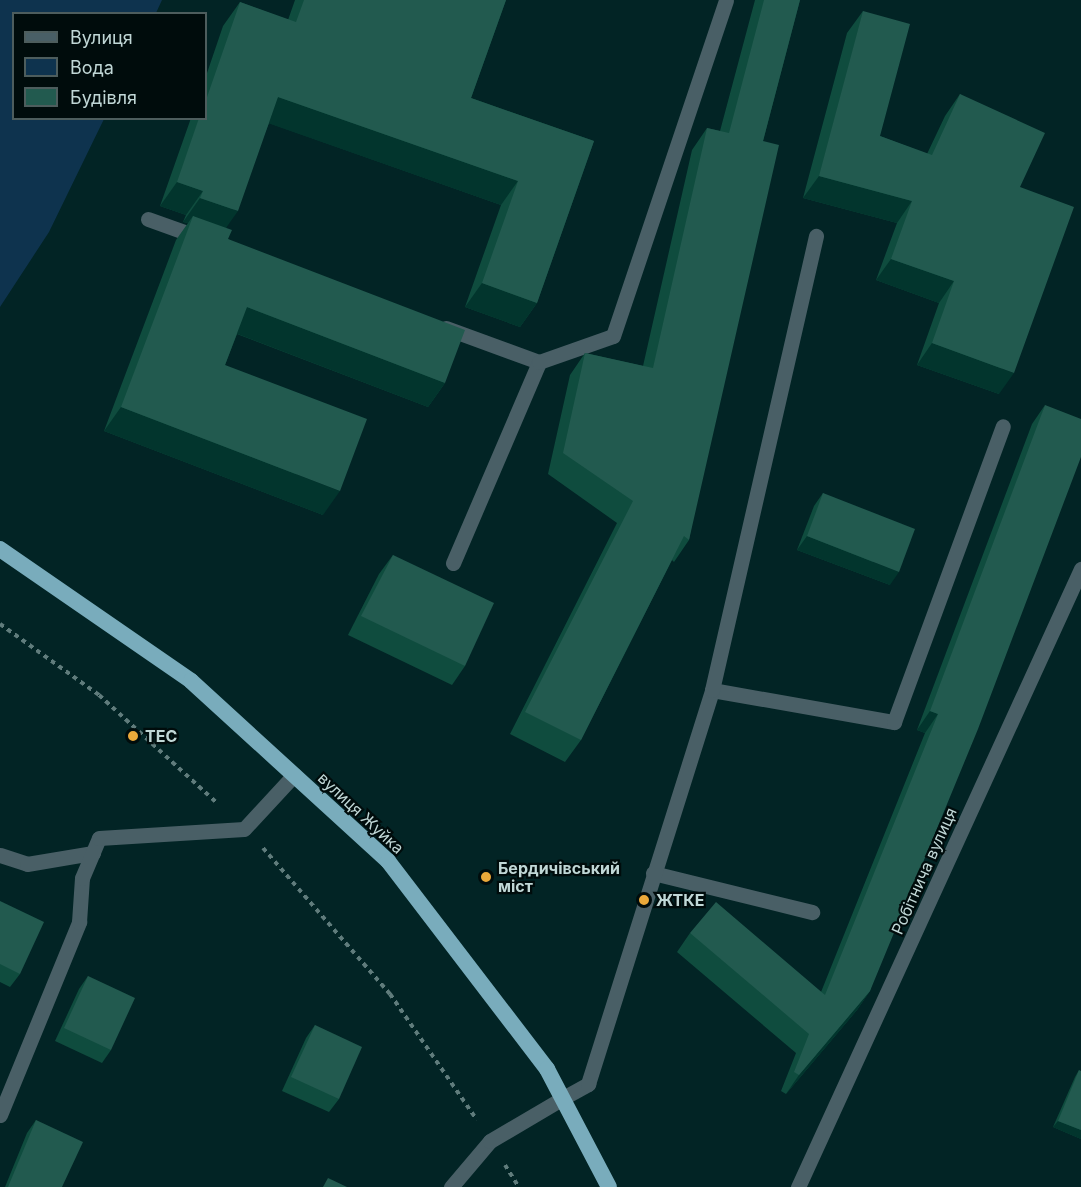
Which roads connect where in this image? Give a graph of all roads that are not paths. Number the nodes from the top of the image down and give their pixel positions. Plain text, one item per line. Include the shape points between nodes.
1 (726, 0) edge
2 (148, 219) dead end
3 (816, 236) dead end
4 (215, 243) edge
5 (427, 321) edge
6 (539, 362) junction
7 (1004, 426) dead end
8 (0, 549) edge
9 (453, 563) dead end
10 (1081, 569) edge
11 (712, 690) junction
12 (294, 775) junction
13 (93, 853) junction
14 (0, 855) edge
15 (653, 873) junction
16 (812, 912) dead end
17 (563, 1098) junction
18 (0, 1116) edge
19 (451, 1187) edge
20 (609, 1187) edge
21 (798, 1187) edge

1 - 6 street via 613,336
2 - 4 street
3 - 11 street
5 - 6 street
6 - 9 street
7 - 11 street via 894,722
8 - 12 highway, вулиця Жуйка via 191,681
10 - 21 street, Робітнича вулиця
11 - 15 street
12 - 13 street via 244,829 99,838
12 - 17 highway, вулиця Жуйка via 388,861 547,1070
13 - 14 street via 27,864
13 - 18 street via 82,878 80,922
15 - 16 street
15 - 17 street via 588,1083
17 - 19 street via 490,1141
17 - 20 highway, вулиця Жуйка

